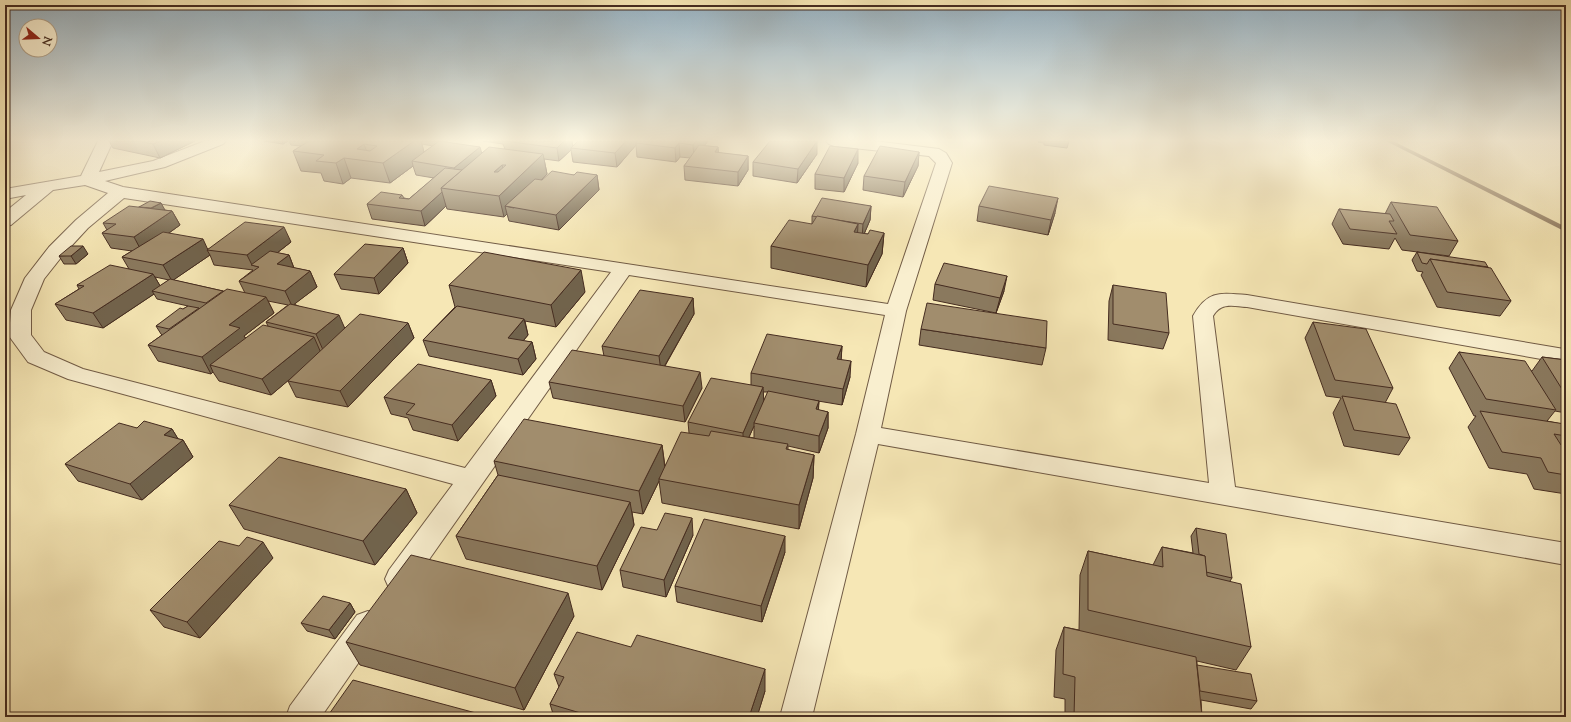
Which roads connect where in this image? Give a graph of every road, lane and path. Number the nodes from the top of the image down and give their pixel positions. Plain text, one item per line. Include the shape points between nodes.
1 (89, 175) edge
2 (115, 175) edge
3 (940, 175) edge
4 (87, 180) junction
5 (47, 186) junction
6 (120, 192) junction
7 (5, 194) edge
8 (5, 221) edge
9 (624, 268) junction
10 (896, 311) junction
11 (1564, 356) dead end
12 (868, 434) junction
13 (470, 479) junction
14 (1223, 496) junction
15 (1566, 554) edge
16 (302, 717) edge
17 (796, 717) edge

1 - 4 street
2 - 4 street
3 - 10 street
4 - 5 street
4 - 6 street
5 - 7 street
5 - 8 street
6 - 9 street
6 - 13 street via 82,224 34,278 21,310 20,336 36,357 76,374
9 - 10 street
9 - 13 street
10 - 12 street
11 - 14 street via 1247,301 1222,299 1209,305 1203,316
12 - 14 street
12 - 17 street
13 - 16 street
14 - 15 street

